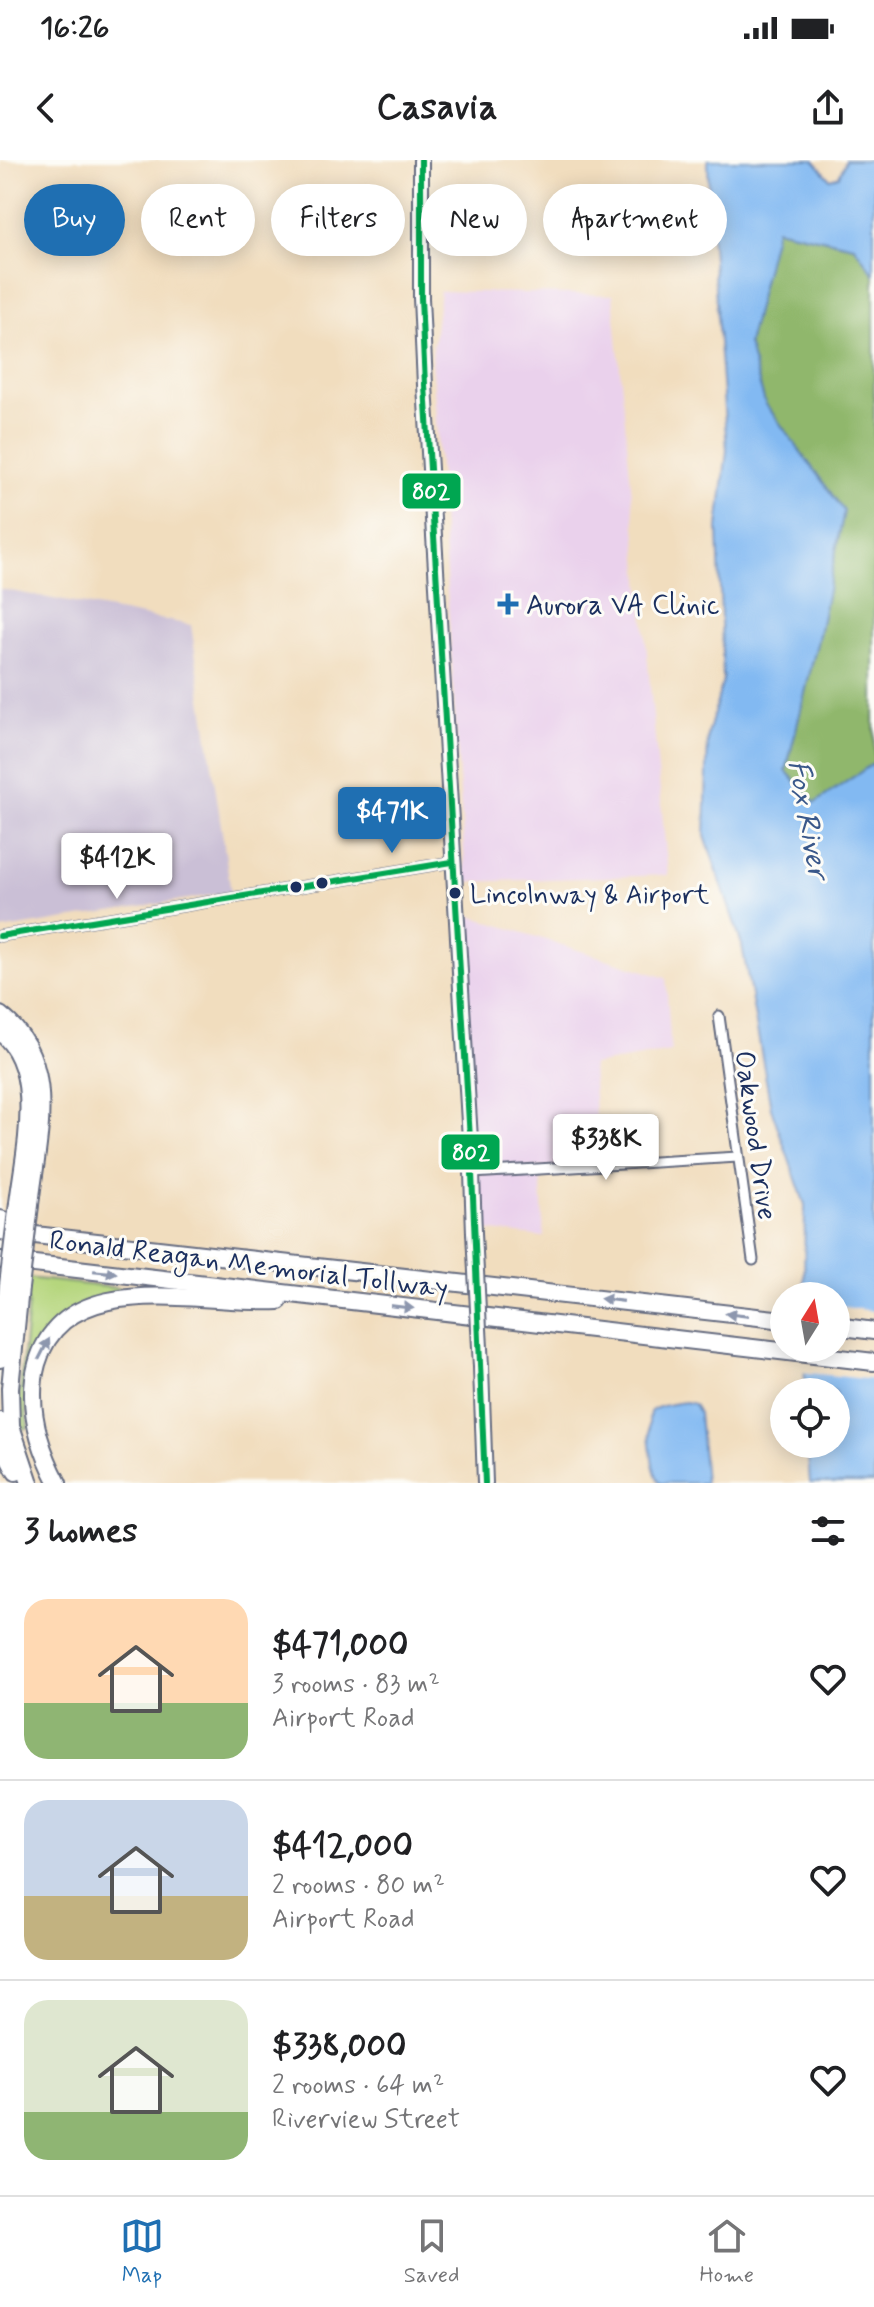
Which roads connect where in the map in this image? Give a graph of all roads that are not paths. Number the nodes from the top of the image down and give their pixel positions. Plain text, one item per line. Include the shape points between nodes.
1 (421, 160) edge
2 (452, 862) junction
3 (0, 936) edge
4 (0, 1015) edge
5 (719, 1016) dead end
6 (0, 1032) edge
7 (738, 1157) junction
8 (472, 1173) junction
9 (24, 1204) junction
10 (0, 1219) edge
11 (0, 1231) edge
12 (52, 1236) junction
13 (0, 1260) edge
14 (753, 1260) dead end
15 (14, 1287) junction
16 (325, 1297) junction
17 (770, 1318) edge
18 (850, 1328) edge
19 (874, 1331) edge
20 (0, 1359) edge
21 (874, 1362) edge
22 (0, 1421) edge
23 (0, 1464) edge
24 (13, 1483) edge
25 (22, 1483) edge
26 (30, 1483) edge
27 (58, 1483) edge
28 (485, 1483) edge

1 - 2 main road via 421,298
2 - 3 street
2 - 8 main road
4 - 9 highway via 27,1044 39,1072 41,1101
5 - 7 street, Oakwood Drive
6 - 9 highway via 21,1060 28,1086
7 - 8 street
7 - 14 street, Oakwood Drive
8 - 28 main road, bridge
9 - 15 highway, bridge
10 - 12 highway
11 - 12 highway, Ronald Reagan Memorial Tollway
17 -> 12 highway, Ronald Reagan Memorial Tollway
13 -> 16 highway, Ronald Reagan Memorial Tollway
15 - 20 highway
15 - 26 highway via 11,1426
16 -> 21 highway, Ronald Reagan Memorial Tollway
27 -> 16 highway via 37,1429 34,1374 46,1344 75,1314 94,1304 139,1297 267,1302
18 - 19 highway
22 - 25 highway via 9,1459
23 - 24 highway

